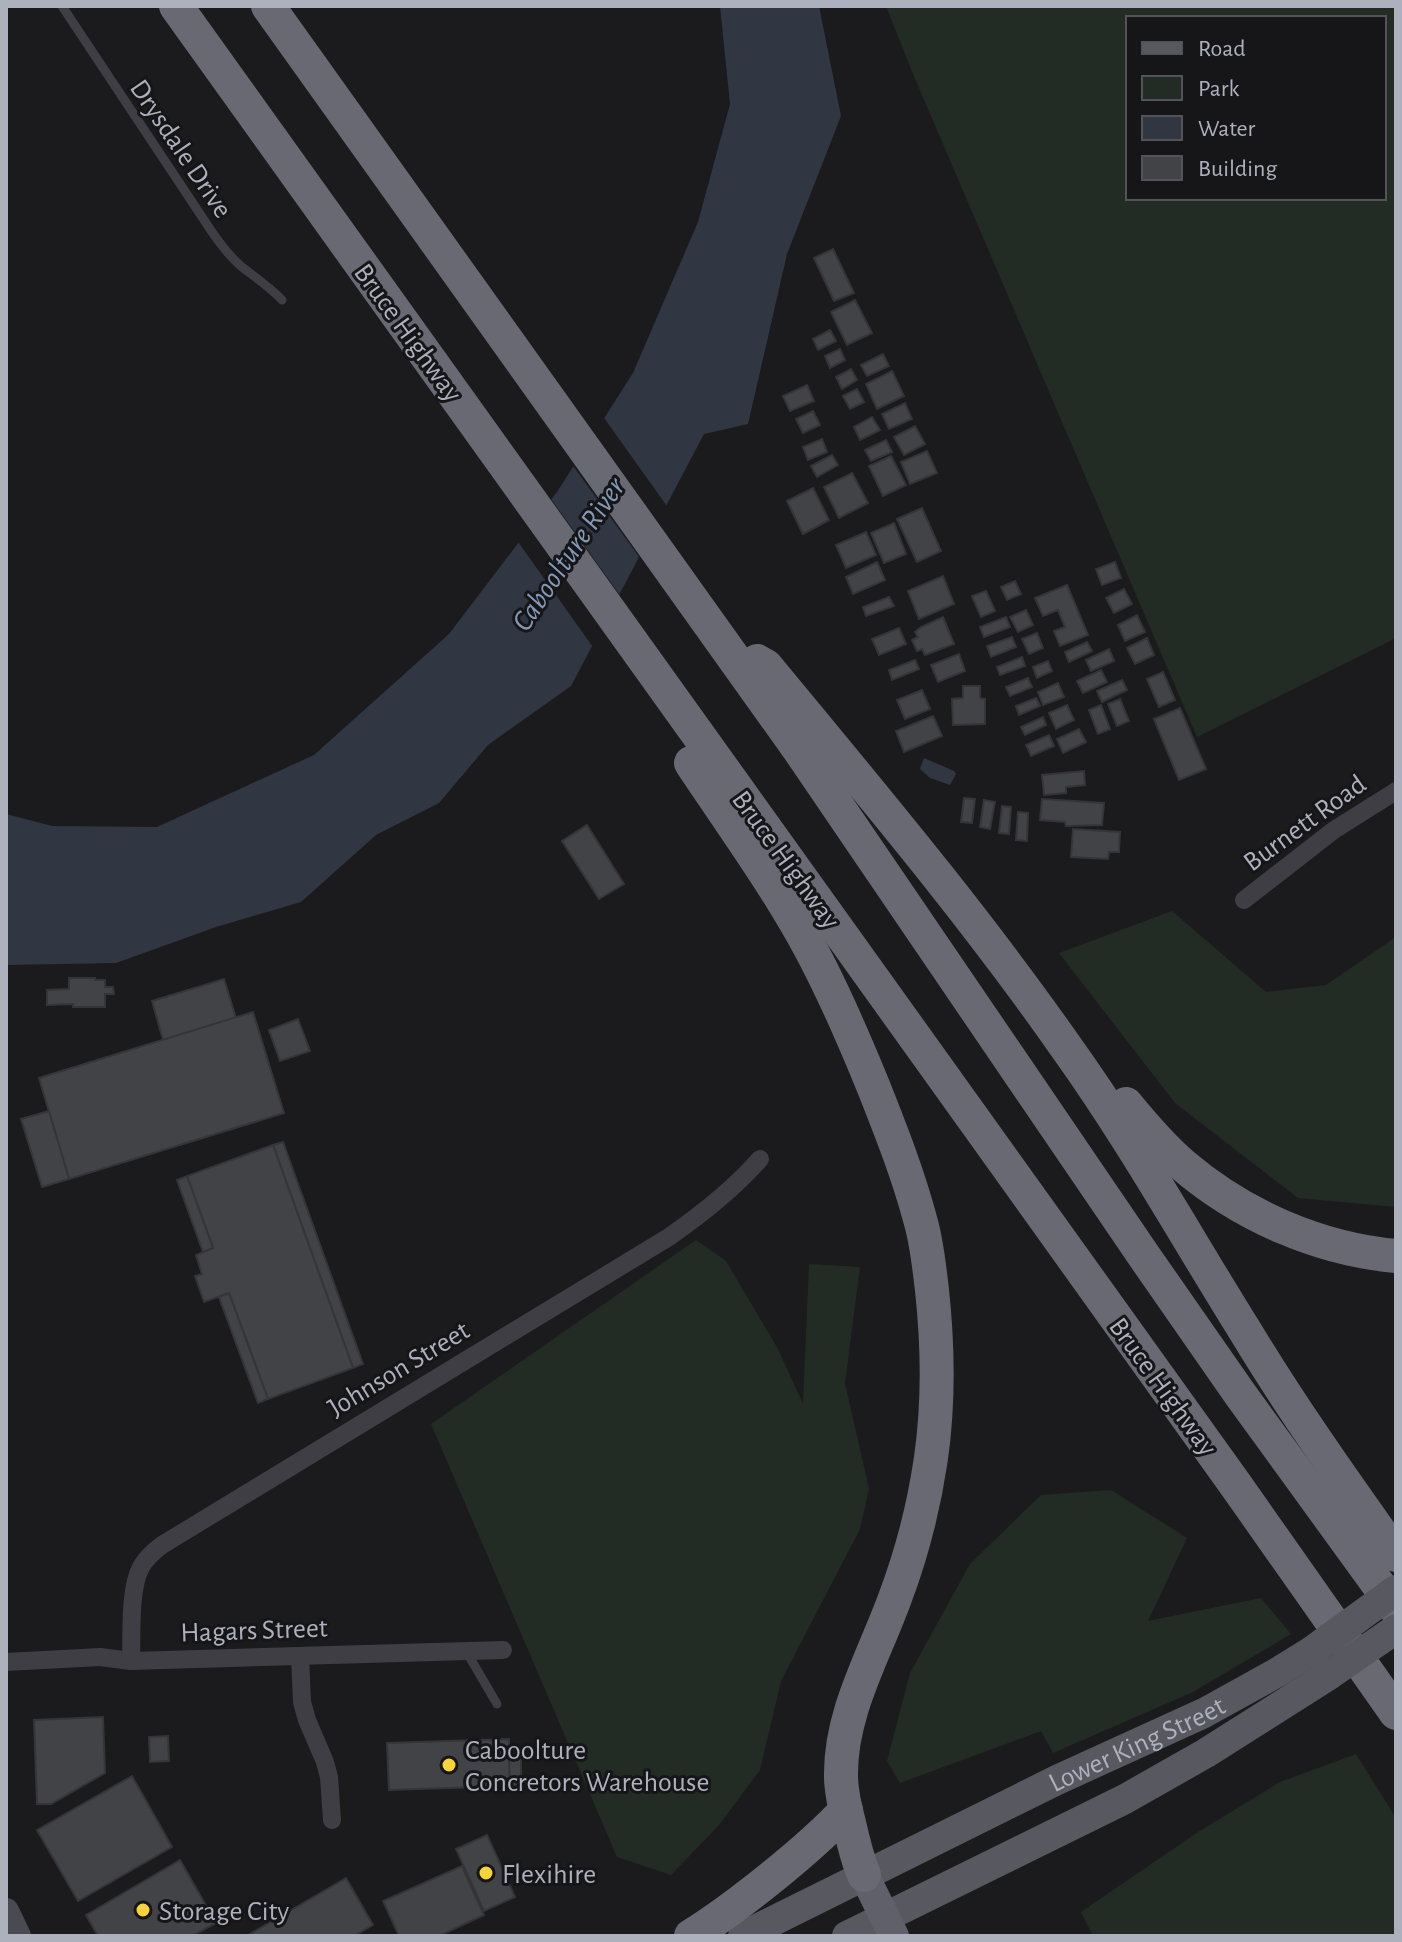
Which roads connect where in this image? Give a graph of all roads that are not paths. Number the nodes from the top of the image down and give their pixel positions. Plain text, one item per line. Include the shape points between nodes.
1 (62, 6) edge
2 (176, 6) edge
3 (268, 6) edge
4 (282, 300) dead end
5 (722, 640) junction
6 (662, 686) junction
7 (1396, 791) edge
8 (1244, 900) dead end
9 (1067, 1048) junction
10 (760, 1159) dead end
11 (1396, 1256) edge
12 (1396, 1555) edge
13 (1396, 1590) edge
14 (1396, 1609) edge
15 (1396, 1629) edge
16 (503, 1650) dead end
17 (466, 1651) junction
18 (300, 1656) junction
19 (131, 1661) junction
20 (6, 1662) edge
21 (1320, 1663) junction
22 (497, 1704) dead end
23 (1396, 1713) edge
24 (846, 1810) junction
25 (332, 1820) dead end
26 (864, 1875) junction
27 (6, 1911) edge
28 (889, 1926) edge
29 (18, 1936) edge
30 (691, 1936) edge
31 (743, 1936) edge
32 (847, 1936) edge

1 - 4 lane, Drysdale Drive via 227,252
2 - 6 highway, Bruce Highway
3 - 5 highway, Bruce Highway
5 - 9 highway via 766,666 955,897
5 - 14 highway, Bruce Highway via 1144,1256
6 - 23 highway, Bruce Highway
6 - 24 highway via 667,728 808,943 838,1002 897,1149 929,1262 937,1373 931,1457 901,1582 846,1727 841,1776
7 - 8 street, Burnett Road via 1334,830
9 - 11 highway via 1097,1068 1183,1166 1225,1196 1307,1236
9 - 12 highway via 1247,1335
10 - 19 street, Johnson Street via 707,1210 669,1237 162,1545 136,1578
13 - 21 main road, Lower King Street, bridge
15 - 21 main road, Lower King Street, bridge
16 - 17 street, Hagars Street
17 - 18 street, Hagars Street
17 - 22 lane
18 - 19 street, Hagars Street
18 - 25 street via 302,1702 329,1777
19 - 20 street, Hagars Street via 100,1657
21 - 26 main road, Lower King Street via 1240,1694
21 - 28 main road, Lower King Street via 1206,1753
24 - 26 highway
24 - 30 highway via 736,1906
26 - 28 highway
26 - 31 main road, Lower King Street
27 - 29 main road
28 - 32 main road, Lower King Street

